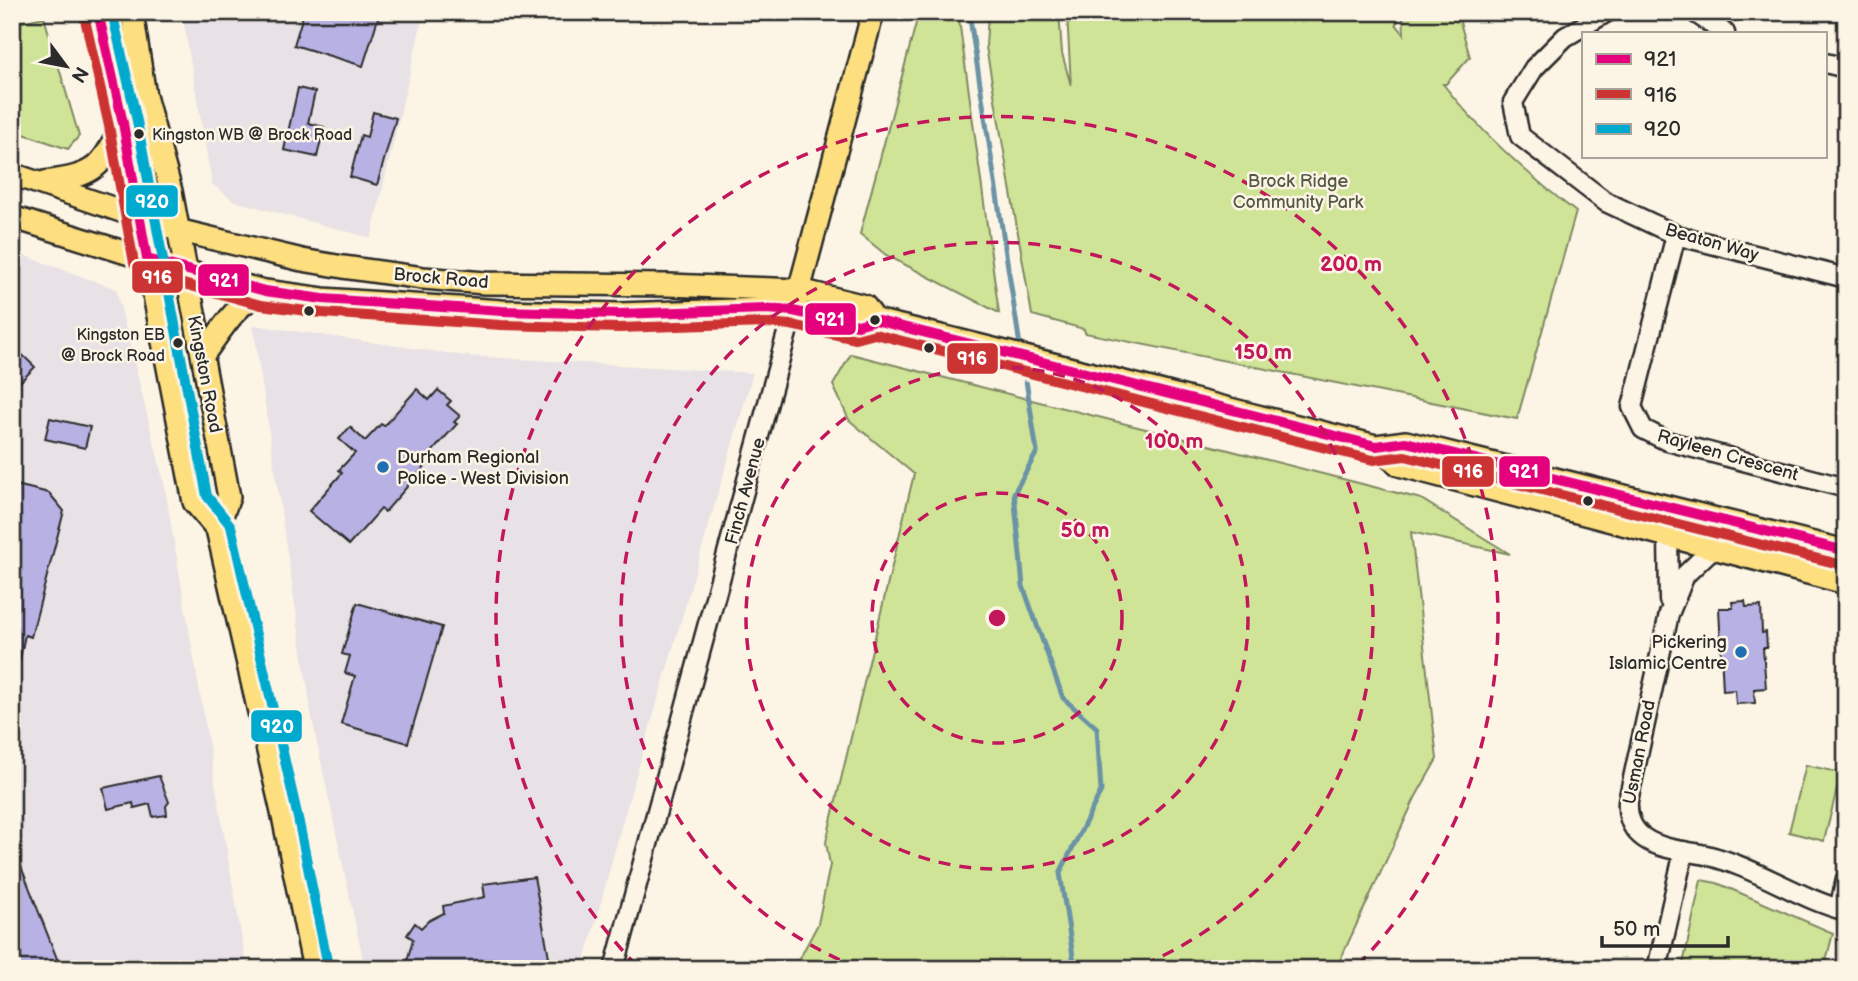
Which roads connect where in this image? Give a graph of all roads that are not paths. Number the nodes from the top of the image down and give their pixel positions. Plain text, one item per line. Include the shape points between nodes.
1 (98, 12) edge
2 (132, 12) edge
3 (873, 12) edge
4 (1607, 12) edge
5 (1694, 12) edge
6 (1724, 32) edge
7 (1826, 63) edge
8 (1846, 68) edge
9 (123, 123) junction
10 (12, 174) edge
11 (38, 183) junction
12 (12, 217) edge
13 (141, 218) junction
14 (177, 230) junction
15 (1676, 235) junction
16 (146, 259) junction
17 (184, 271) junction
18 (1846, 278) edge
19 (800, 290) junction
20 (265, 291) junction
21 (793, 311) junction
22 (875, 320) junction
23 (202, 355) junction
24 (1376, 446) junction
25 (1846, 488) edge
26 (1709, 516) junction
27 (217, 529) junction
28 (1668, 535) junction
29 (1713, 548) junction
30 (1846, 551) edge
31 (1846, 583) edge
32 (1669, 614) junction
33 (1684, 851) junction
34 (1846, 879) edge
35 (1842, 910) edge
36 (314, 969) edge
37 (614, 969) edge
38 (1657, 969) edge

1 - 9 main road, Kingston Road
2 - 14 main road, Kingston Road via 145,96
3 - 19 main road, Finch Avenue
4 - 15 street, Beaton Way via 1565,37 1534,68 1513,102 1520,136 1606,202
5 - 6 street
7 - 8 street
9 - 11 main road via 97,168 74,178
9 - 13 main road, Kingston Road
10 - 11 main road, Brock Road
11 - 13 main road, Brock Road
12 - 16 main road, Brock Road
13 - 14 main road, Brock Road
13 - 16 main road, Kingston Road
14 - 17 main road, Kingston Road
14 - 19 main road, Brock Road via 302,260 423,278
15 - 18 street, Beaton Way
15 - 25 street, Rayleen Crescent via 1632,407 1643,429 1667,441
16 - 17 main road, Brock Road
16 - 27 main road, Kingston Road via 194,502
17 - 20 main road, Brock Road
17 - 23 main road, Kingston Road
19 - 21 main road, Finch Avenue
19 - 22 main road, Brock Road via 865,306
20 - 21 main road, Brock Road via 515,311
20 - 23 main road via 240,306
21 - 22 main road, Brock Road via 858,325
21 - 37 street, Finch Avenue
22 - 24 main road, Brock Road
23 - 27 main road, Kingston Road via 229,497
24 - 26 main road, Brock Road via 1406,442
24 - 28 main road, Brock Road via 1399,465
26 - 28 main road
26 - 30 main road, Brock Road
27 - 36 main road, Kingston Road
28 - 29 main road, Brock Road
28 - 32 street, Usman Road
29 - 31 main road, Brock Road
29 - 32 street, Usman Road via 1685,575
32 - 33 street, Usman Road via 1627,814 1643,838
33 - 35 street, Usman Road via 1728,861
33 - 38 street
34 - 35 street

